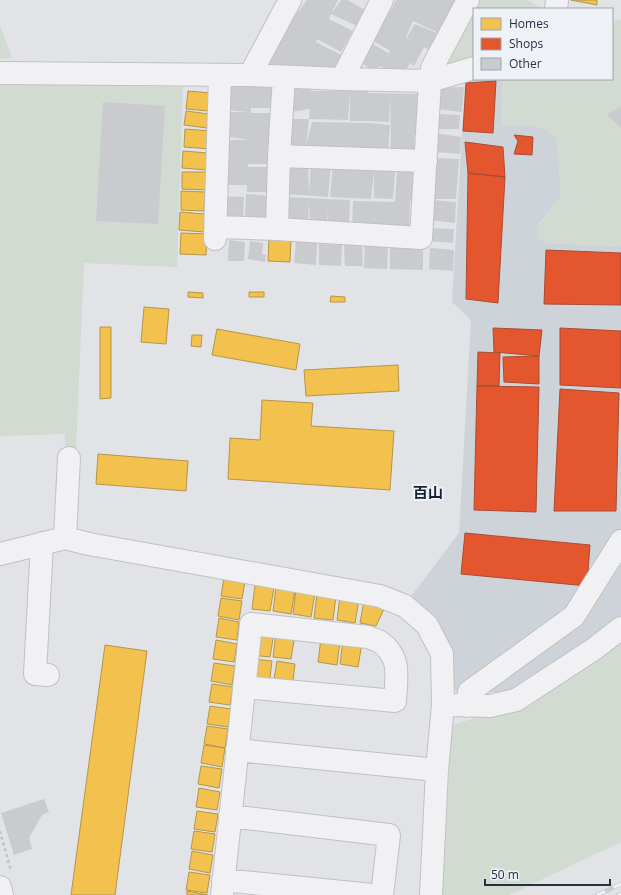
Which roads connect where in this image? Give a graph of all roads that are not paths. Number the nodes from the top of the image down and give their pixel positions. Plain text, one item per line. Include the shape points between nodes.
1 (290, 0) edge
2 (382, 0) edge
3 (468, 0) edge
4 (473, 68) edge
5 (0, 73) edge
6 (220, 75) junction
7 (250, 75) junction
8 (284, 77) junction
9 (342, 79) junction
10 (430, 81) junction
11 (279, 156) junction
12 (426, 161) junction
13 (277, 229) junction
14 (69, 458) dead end
15 (65, 538) junction
16 (621, 541) edge
17 (42, 543) junction
18 (0, 554) edge
19 (621, 628) edge
20 (35, 674) dead end
21 (244, 687) junction
22 (444, 705) junction
23 (467, 706) junction
24 (237, 750) junction
25 (437, 770) junction
26 (230, 816) junction
27 (6, 880) edge
28 (222, 888) edge
29 (294, 891) edge
30 (2, 895) edge
31 (372, 895) edge
32 (382, 895) edge
33 (431, 895) edge

1 - 7 street
2 - 9 street
3 - 10 street via 432,68
4 - 10 street
5 - 6 street
6 - 7 street
6 - 13 street via 215,233
7 - 8 street
8 - 9 street
8 - 11 street
9 - 10 street
10 - 12 street
11 - 12 street
11 - 13 street
12 - 13 street via 422,238
14 - 15 street
15 - 17 street
15 - 22 street via 380,596 404,606 427,626 442,654
16 - 23 street via 574,616 469,692
17 - 18 street
17 - 20 street
19 - 23 street via 594,649 516,700 490,706
21 - 21 street via 251,624 368,637 380,642 392,653 397,667 395,701
21 - 24 street
22 - 23 street
22 - 25 street
24 - 25 street
24 - 26 street
25 - 33 street
26 - 28 street
26 - 32 street via 389,835
27 - 30 street
28 - 29 street
29 - 31 street

